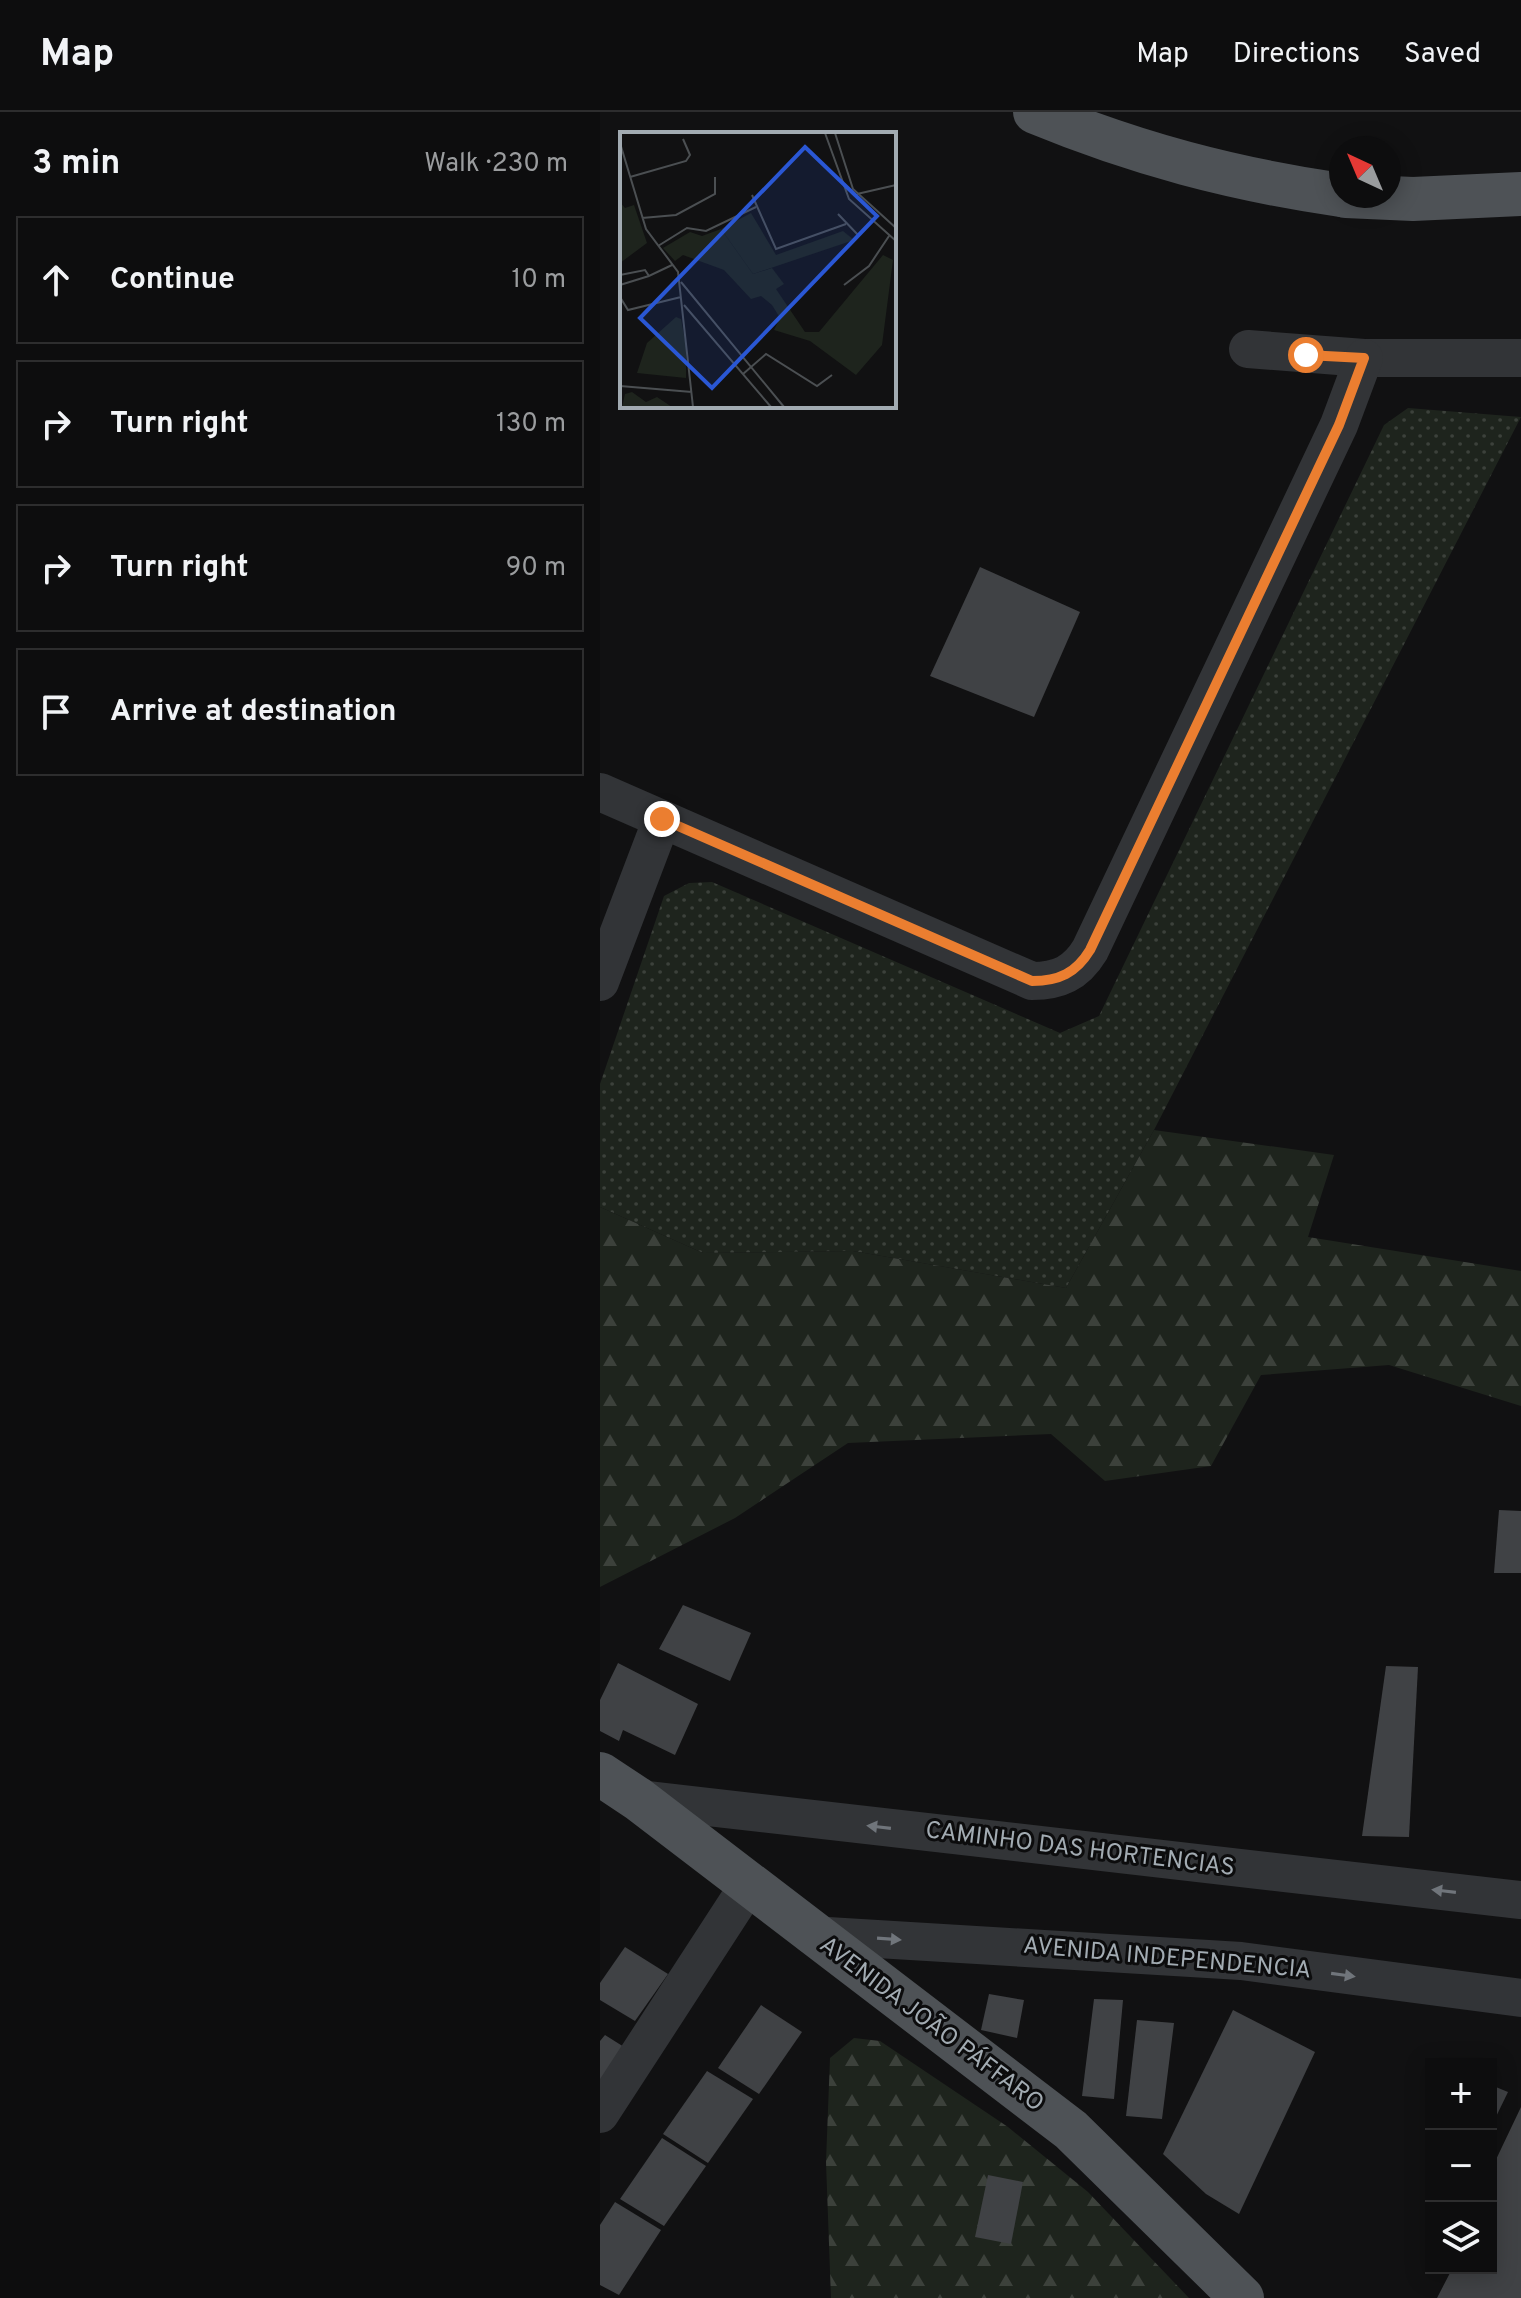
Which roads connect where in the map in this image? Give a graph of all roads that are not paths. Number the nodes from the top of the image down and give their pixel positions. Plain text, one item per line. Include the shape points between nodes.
1 (1035, 112) edge
2 (1329, 193) edge
3 (1521, 194) edge
4 (1401, 198) edge
5 (1248, 349) dead end
6 (1364, 358) junction
7 (1521, 358) edge
8 (600, 792) edge
9 (662, 819) junction
10 (600, 982) edge
11 (600, 1774) edge
12 (638, 1799) junction
13 (748, 1886) junction
14 (1521, 1900) edge
15 (811, 1935) junction
16 (1521, 1998) edge
17 (600, 2114) edge
18 (1242, 2298) edge

1 - 2 main road via 1197,168
3 - 4 main road
5 - 6 street
6 - 7 street
6 - 9 street via 1339,425 1090,950 1073,971 1032,981
8 - 9 street
9 - 10 street
11 - 12 main road, AVENIDA JOÃO PÁFFARO
12 - 13 main road, AVENIDA JOÃO PÁFFARO
14 -> 12 street, CAMINHO DAS HORTENCIAS
13 - 15 main road, AVENIDA JOÃO PÁFFARO
13 - 17 street
15 -> 16 street, AVENIDA INDEPENDENCIA via 1241,1961
15 - 18 main road, AVENIDA JOÃO PÁFFARO via 1071,2130

